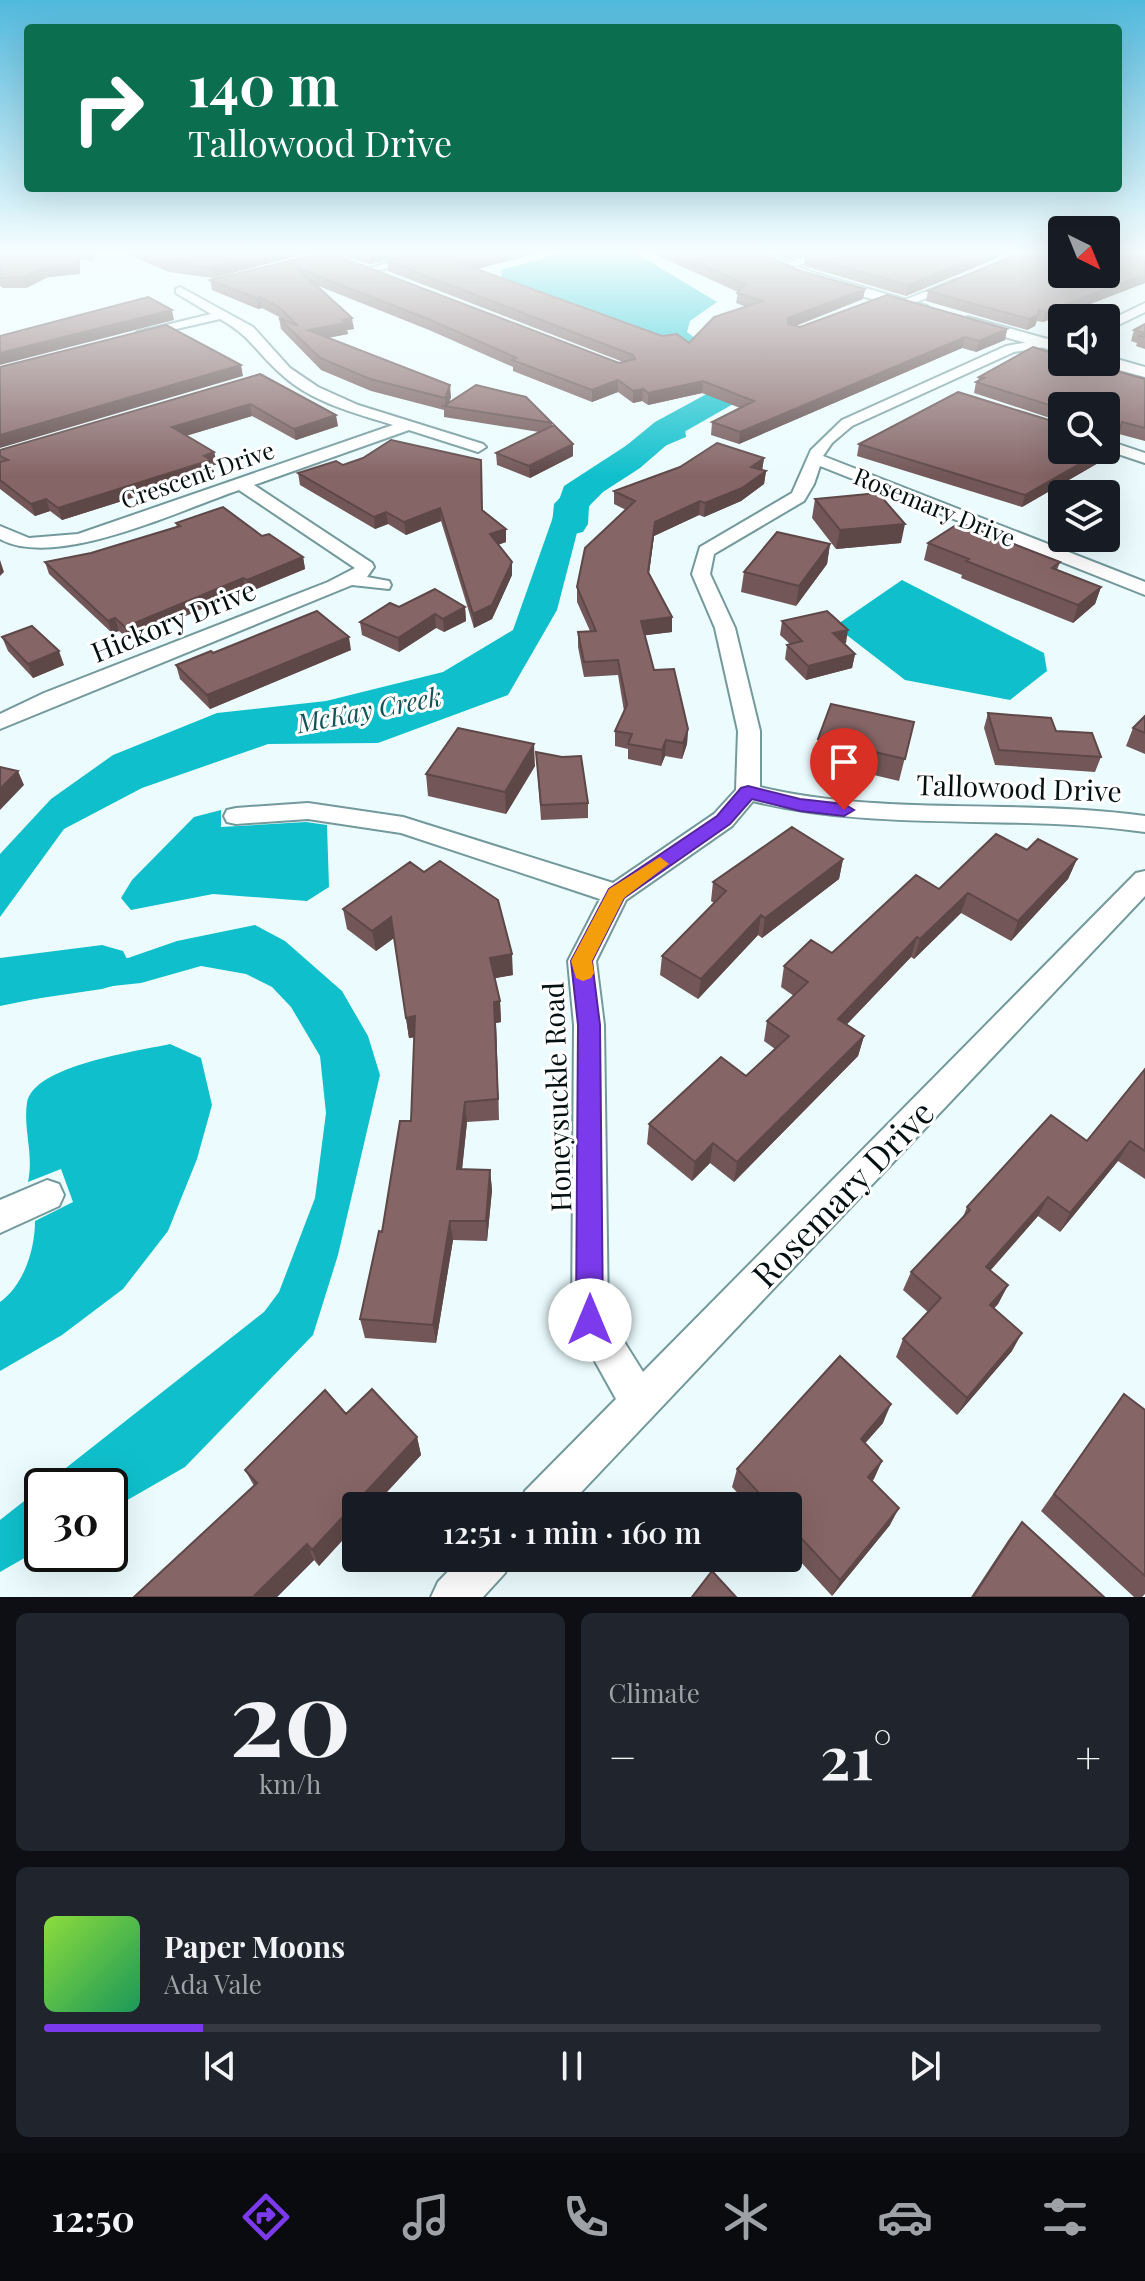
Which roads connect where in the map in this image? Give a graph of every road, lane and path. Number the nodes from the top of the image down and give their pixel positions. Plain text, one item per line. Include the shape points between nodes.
1 (175, 327) edge
2 (244, 327) edge
3 (988, 327) edge
4 (134, 337) edge
5 (1048, 342) edge
6 (1048, 345) edge
7 (1120, 365) edge
8 (1145, 372) edge
9 (927, 386) junction
10 (957, 396) edge
11 (409, 425) junction
12 (478, 447) dead end
13 (1120, 450) edge
14 (814, 458) junction
15 (1145, 458) edge
16 (242, 484) junction
17 (0, 531) edge
18 (357, 573) junction
19 (382, 585) dead end
20 (1145, 589) edge
21 (0, 722) edge
22 (748, 792) junction
23 (236, 816) dead end
24 (1145, 824) edge
25 (1145, 880) edge
26 (616, 894) junction
27 (47, 1195) dead end
28 (0, 1217) edge
29 (639, 1401) junction
30 (553, 1492) edge
31 (477, 1572) edge
32 (453, 1597) edge

1 - 4 street
2 - 11 street via 277,374 353,408
3 - 5 street
6 - 9 street via 1011,349
7 - 8 street
9 - 10 street
9 - 14 street via 847,423 827,438
11 - 12 street
11 - 16 street, Crescent Drive
13 - 15 street
14 - 20 street, Rosemary Drive
14 - 22 street via 809,483 798,497 718,541 706,551 703,563 701,574 725,628 742,694 749,731
16 - 17 street, Crescent Drive via 82,539 42,546 13,540
16 - 18 street
18 - 19 street
18 - 21 street, Hickory Drive
22 - 24 street, Tallowood Drive via 800,805 866,812 1091,815
22 - 26 street, Honeysuckle Road via 723,820
23 - 26 street via 308,811 403,825
25 - 29 street, Rosemary Drive
26 - 29 street, Honeysuckle Road via 582,961 589,1025 590,1320
27 - 28 street
29 - 30 street, Rosemary Drive
31 - 32 street

